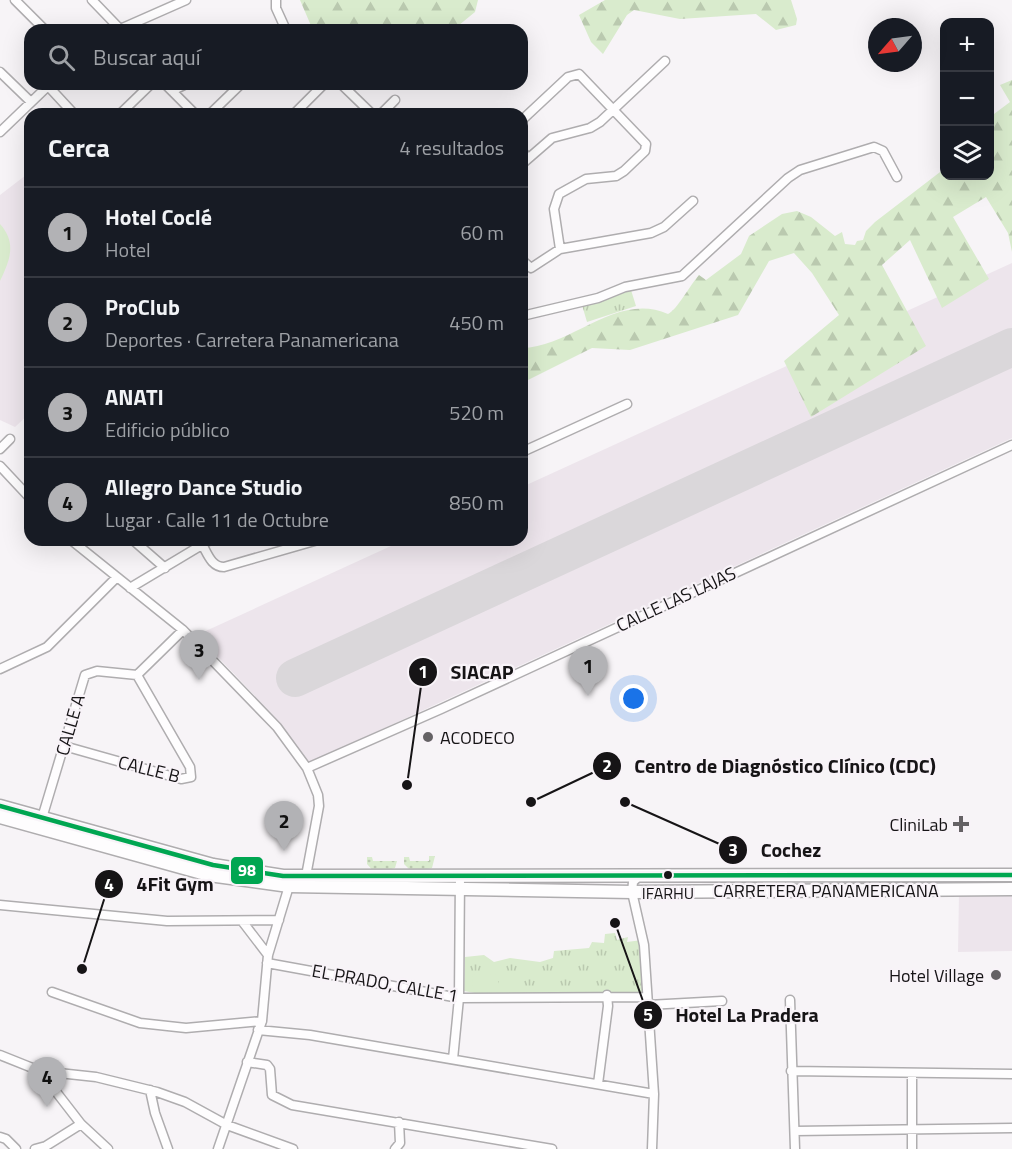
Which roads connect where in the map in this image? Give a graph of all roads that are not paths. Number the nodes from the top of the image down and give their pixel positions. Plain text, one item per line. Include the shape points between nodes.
1 (15, 0) edge
2 (92, 0) edge
3 (186, 0) edge
4 (276, 0) edge
5 (39, 24) edge
6 (114, 24) edge
7 (132, 24) edge
8 (283, 24) edge
9 (665, 61) dead end
10 (0, 72) edge
11 (44, 90) edge
12 (53, 90) edge
13 (145, 90) edge
14 (235, 90) edge
15 (318, 90) edge
16 (347, 90) edge
17 (172, 91) edge
18 (395, 100) dead end
19 (31, 102) junction
20 (25, 108) edge
21 (69, 108) edge
22 (126, 108) edge
23 (189, 108) edge
24 (216, 108) edge
25 (300, 108) edge
26 (366, 108) edge
27 (387, 108) edge
28 (24, 109) edge
29 (614, 110) junction
30 (528, 115) edge
31 (0, 132) edge
32 (528, 155) edge
33 (897, 177) dead end
34 (693, 201) dead end
35 (560, 249) junction
36 (528, 265) edge
37 (528, 314) edge
38 (627, 404) dead end
39 (10, 439) dead end
40 (1012, 445) edge
41 (0, 449) edge
42 (528, 449) edge
43 (0, 466) edge
44 (24, 492) edge
45 (78, 546) edge
46 (140, 546) edge
47 (201, 546) edge
48 (207, 546) edge
49 (297, 546) edge
50 (165, 568) junction
51 (116, 578) junction
52 (130, 588) junction
53 (183, 630) junction
54 (0, 669) edge
55 (137, 675) junction
56 (64, 746) junction
57 (307, 768) junction
58 (0, 806) edge
59 (0, 817) edge
60 (42, 818) junction
61 (619, 875) junction
62 (640, 875) junction
63 (1012, 875) edge
64 (320, 876) junction
65 (460, 882) junction
66 (299, 883) junction
67 (1012, 889) edge
68 (632, 891) junction
69 (0, 905) edge
70 (279, 920) junction
71 (242, 921) junction
72 (268, 959) junction
73 (52, 992) dead end
74 (607, 995) junction
75 (459, 998) junction
76 (790, 1000) dead end
77 (647, 1001) junction
78 (722, 1001) dead end
79 (262, 1021) junction
80 (258, 1030) junction
81 (0, 1055) edge
82 (453, 1059) junction
83 (247, 1062) junction
84 (40, 1071) junction
85 (791, 1071) junction
86 (912, 1072) junction
87 (1012, 1074) edge
88 (597, 1084) junction
89 (150, 1090) junction
90 (654, 1094) junction
91 (399, 1122) junction
92 (81, 1124) junction
93 (226, 1125) junction
94 (912, 1128) junction
95 (1012, 1128) edge
96 (795, 1131) junction
97 (0, 1137) edge
98 (530, 1147) edge
99 (655, 1147) edge
100 (16, 1149) edge
101 (35, 1149) edge
102 (108, 1149) edge
103 (168, 1149) edge
104 (218, 1149) edge
105 (293, 1149) edge
106 (395, 1149) edge
107 (552, 1149) edge
108 (795, 1149) edge
109 (912, 1149) edge

1 - 5 street
2 - 6 street
3 - 7 street
4 - 8 street
9 - 29 street
10 - 19 street
11 - 19 street
12 - 21 street
13 - 22 street
14 - 24 street
15 - 25 street
16 - 26 street
17 - 23 street
18 - 27 street
19 - 20 street
28 - 31 street
29 - 30 street via 585,79 574,74
29 - 32 street via 590,128 552,138
29 - 35 street via 643,138 645,152 616,176 586,179 559,194 554,209
33 - 37 street via 883,152 874,147 800,170 682,276
34 - 35 street via 664,227 651,232
35 - 36 street via 531,268
38 - 42 street
39 - 41 street
40 - 57 street, CALLE LAS LAJAS
43 - 44 street
45 - 51 street
46 - 50 street
47 - 50 street
48 - 49 street via 213,563 224,567
50 - 52 street
51 - 52 street
51 - 54 street via 47,647
52 - 53 street
53 - 55 street
53 - 57 street via 277,727
55 - 56 street, CALLE A via 97,671 86,674
55 - 56 street, CALLE B via 190,767 191,777 181,779
56 - 60 street, CALLE A
57 - 66 street via 319,806
58 - 60 highway, CARRETERA PANAMERICANA
59 - 66 highway, CARRETERA PANAMERICANA via 209,874
60 - 66 highway, CARRETERA PANAMERICANA via 213,866 283,876
61 - 62 highway, CARRETERA PANAMERICANA
61 - 65 highway, CARRETERA PANAMERICANA
61 - 68 street
62 - 63 highway, CARRETERA PANAMERICANA
62 - 68 street via 633,882
64 - 65 highway, CARRETERA PANAMERICANA
64 - 66 highway, CARRETERA PANAMERICANA
64 - 66 highway via 291,881
65 - 66 highway, CARRETERA PANAMERICANA via 376,883 368,887
65 - 68 highway, CARRETERA PANAMERICANA
65 - 75 street
66 - 70 street
67 - 68 highway, CARRETERA PANAMERICANA
68 - 77 street via 644,945
69 - 71 street via 167,921
70 - 71 street
70 - 72 street
71 - 72 street
72 - 75 street, EL PRADO, CALLE 1
72 - 79 street
73 - 79 street via 140,1023 186,1028
74 - 75 street, EL PRADO, CALLE 1
74 - 77 street, EL PRADO, CALLE 1
74 - 88 street
75 - 82 street
76 - 85 street
77 - 78 street, EL PRADO, CALLE 1
77 - 90 street
79 - 80 street
80 - 82 street
80 - 83 street
81 - 84 street
82 - 88 street
83 - 91 street via 267,1065 272,1095 292,1105
83 - 93 street
84 - 89 street via 96,1077
84 - 92 street
85 - 86 street
85 - 96 street
86 - 87 street
86 - 94 street
88 - 90 street
89 - 93 street via 185,1102
89 - 103 street
90 - 99 street
91 - 98 street
91 - 106 street via 400,1143
92 - 101 street
92 - 102 street
93 - 104 street
93 - 105 street
94 - 95 street
94 - 96 street
94 - 109 street
96 - 108 street
97 - 100 street
98 - 107 street

